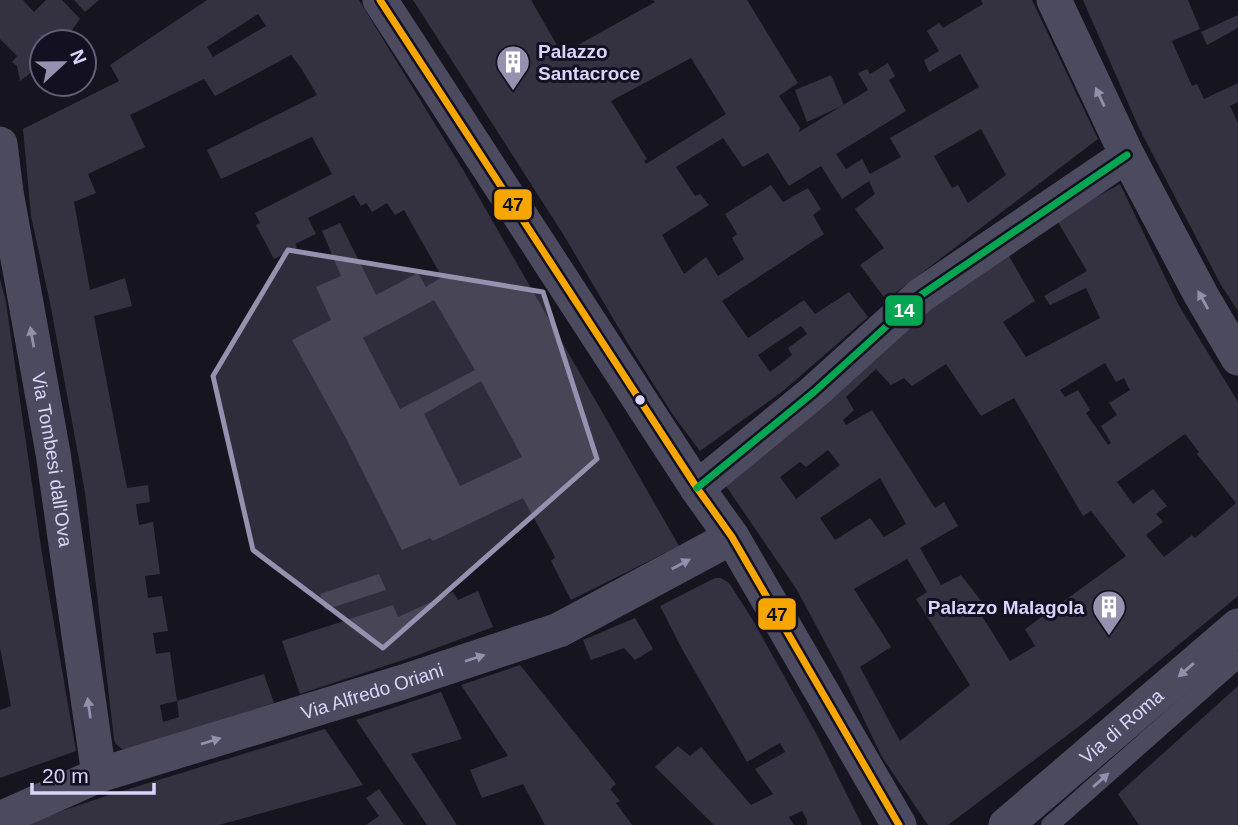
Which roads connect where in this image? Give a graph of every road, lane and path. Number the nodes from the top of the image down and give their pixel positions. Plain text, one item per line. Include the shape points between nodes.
1 (380, 0) edge
2 (1054, 0) edge
3 (0, 144) edge
4 (1127, 155) junction
5 (3, 192) edge
6 (1238, 358) edge
7 (697, 488) junction
8 (732, 537) junction
9 (1238, 626) edge
10 (1238, 659) edge
11 (99, 775) junction
12 (0, 819) edge
13 (899, 825) edge
14 (1006, 825) edge
15 (1050, 825) edge

1 - 7 street
4 -> 2 street
3 - 5 street, Via Tombesi dall'Ova
6 -> 4 street
4 - 7 street via 922,295
11 -> 5 street, Via Tombesi dall'Ova via 53,453
7 - 8 street
11 -> 8 street, Via Alfredo Oriani via 559,630
8 - 13 street
9 -> 14 street, Via di Roma
15 -> 10 lane
11 - 12 street, Via Alfredo Oriani

